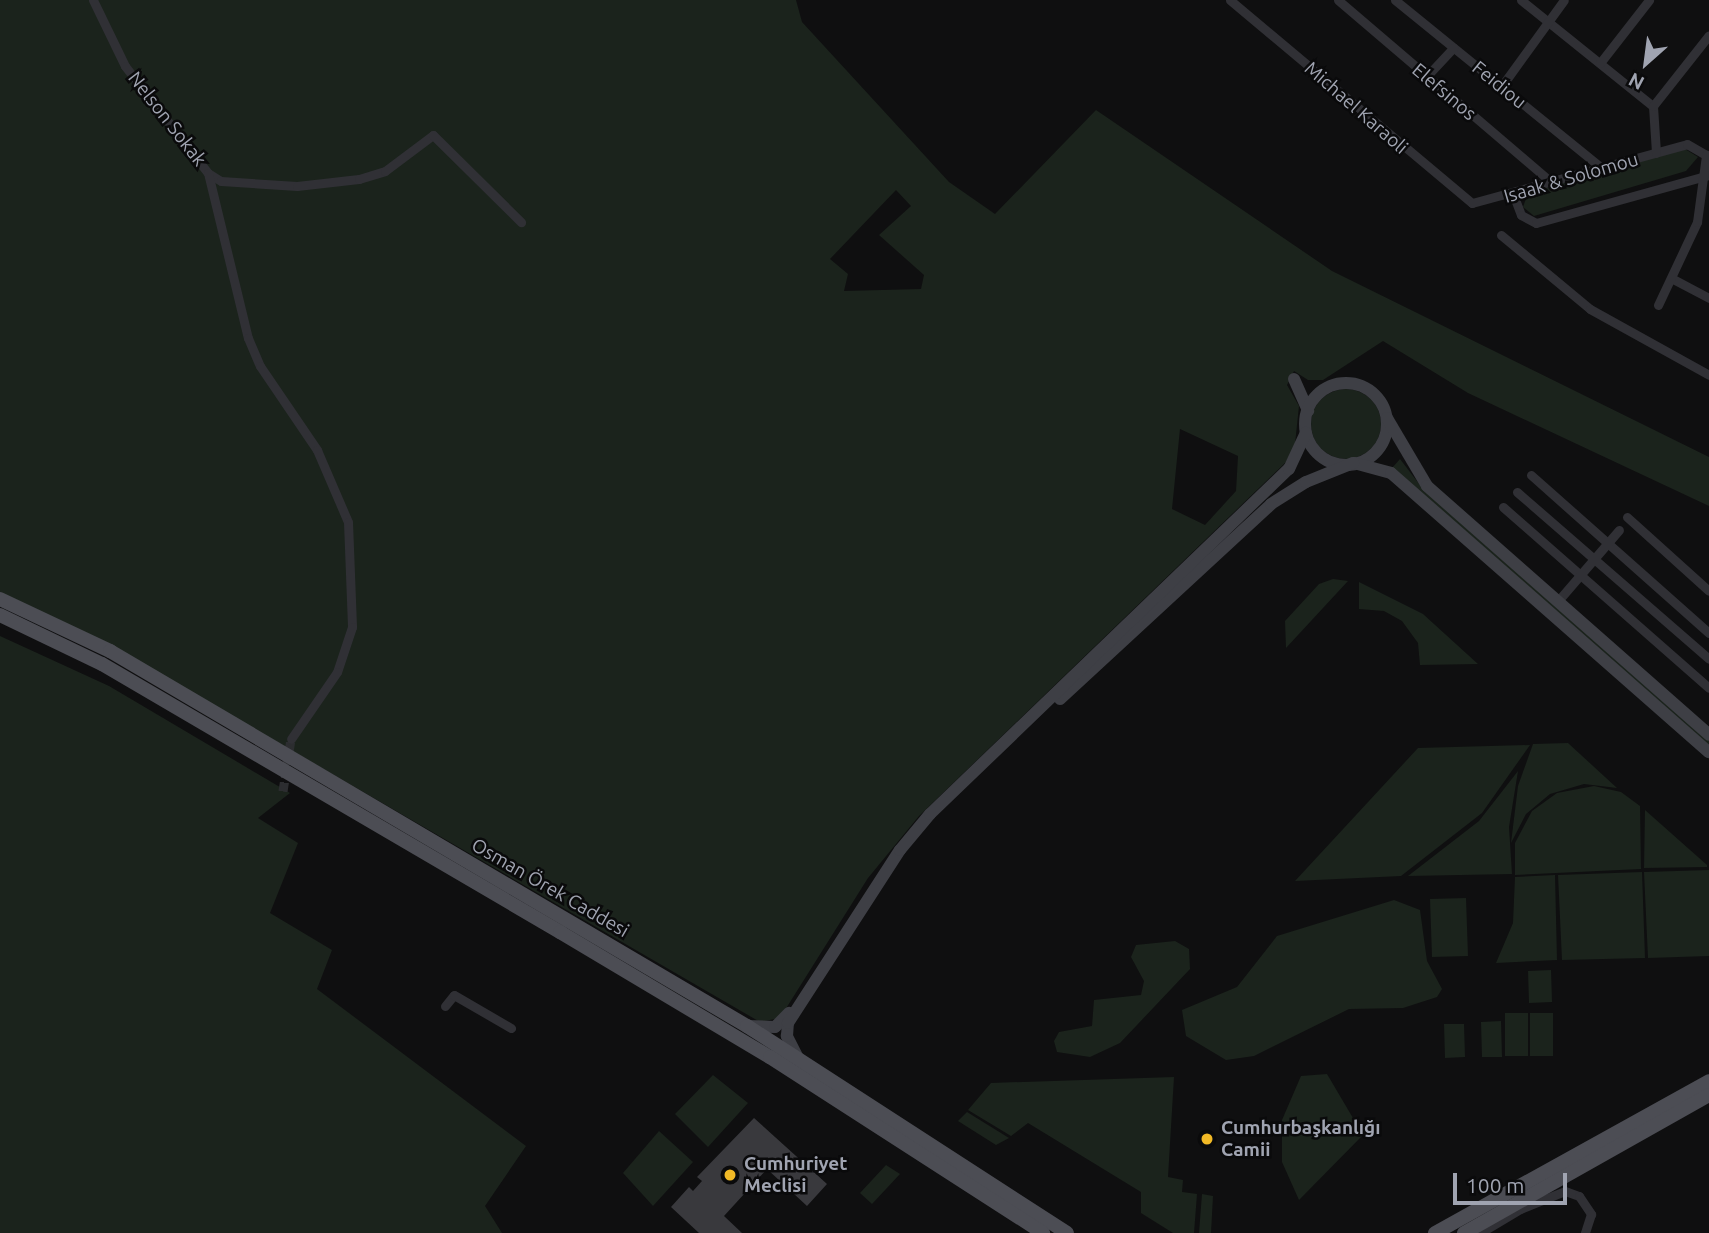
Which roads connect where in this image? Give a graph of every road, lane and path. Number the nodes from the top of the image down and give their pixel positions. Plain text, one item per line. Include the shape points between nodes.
1 (93, 0) edge
2 (1230, 0) edge
3 (1338, 0) edge
4 (1395, 0) edge
5 (1521, 0) edge
6 (1564, 0) edge
7 (1649, 0) edge
8 (1550, 24) junction
9 (1709, 35) edge
10 (1454, 48) junction
11 (1600, 63) junction
12 (1426, 77) junction
13 (1501, 87) junction
14 (1653, 106) junction
15 (1656, 153) junction
16 (1707, 153) edge
17 (1603, 169) junction
18 (208, 173) junction
19 (1706, 175) edge
20 (1551, 183) junction
21 (1513, 194) junction
22 (1487, 203) joint
23 (521, 222) dead end
24 (1697, 222) junction
25 (1709, 225) edge
26 (1500, 235) dead end
27 (1673, 279) junction
28 (1709, 298) edge
29 (1658, 305) dead end
30 (1709, 374) edge
31 (1328, 388) junction
32 (1308, 411) junction
33 (1387, 418) junction
34 (1306, 433) junction
35 (1353, 463) junction
36 (1531, 475) dead end
37 (1517, 492) dead end
38 (1503, 507) dead end
39 (1627, 517) dead end
40 (1619, 530) dead end
41 (1608, 543) junction
42 (1594, 559) junction
43 (1581, 575) junction
44 (1709, 591) edge
45 (0, 599) edge
46 (1557, 602) junction
47 (0, 615) edge
48 (1709, 632) edge
49 (1709, 659) edge
50 (1709, 688) edge
51 (1709, 735) edge
52 (291, 739) tunnel mouth
53 (1709, 752) edge
54 (913, 834) junction
55 (826, 958) junction
56 (445, 1006) dead end
57 (747, 1026) junction
58 (511, 1028) dead end
59 (798, 1058) junction
60 (1709, 1081) edge
61 (1709, 1095) edge
62 (1042, 1233) edge
63 (1068, 1233) edge
64 (1435, 1233) edge
65 (1464, 1233) edge
66 (1480, 1233) edge
67 (1585, 1233) edge

1 - 18 street, Nelson Sokak via 125,66
2 - 22 street, Michael Karaoli via 1462,199
3 - 12 street, Elefsinos
4 - 10 street, Feidiou
5 - 8 street
6 - 8 street
7 - 11 street
8 - 11 street
8 - 13 street
9 - 14 street
10 - 12 street
10 - 13 street, Feidiou
11 - 14 street
12 - 20 street, Elefsinos
13 - 17 street, Feidiou
14 - 15 street
15 - 16 street, Isaak & Solomou via 1687,144
15 - 17 street, Isaak & Solomou
16 - 19 street
17 - 20 street, Isaak & Solomou
18 - 23 street, Nelson Sokak via 221,181 248,184 359,180 384,171 433,135
18 - 52 street via 248,338 260,366 317,450 348,522 352,627 337,672
19 - 21 street via 1539,222 1524,218
19 - 24 street
20 - 21 street, Isaak & Solomou
21 - 22 street, Isaak & Solomou
24 - 25 street
24 - 27 street
26 - 30 street via 1590,309
27 - 28 street
27 - 29 street
31 - 32 street
31 - 32 street via 1294,379
31 - 33 street via 1347,384 1366,389
32 - 34 street
33 - 35 street via 1378,449
33 - 46 street via 1427,486
34 - 35 street via 1322,457
34 - 54 street via 1289,469
35 - 53 street via 1391,473
35 - 54 street via 1306,482 1271,504
36 - 41 street
37 - 42 street
38 - 43 street
39 - 44 street
40 - 41 street
41 - 42 street
41 - 48 street
42 - 43 street
42 - 49 street
43 - 46 street
43 - 50 street
45 - 57 main road, Osman Örek Caddesi via 110,651
46 - 51 street
47 - 62 main road, Osman Örek Caddesi via 102,664 560,932 770,1057
54 - 55 street
55 - 57 street via 784,1021 773,1027
55 - 59 street via 788,1023 787,1036
56 - 58 street via 454,995
57 - 59 main road, Osman Örek Caddesi
59 - 63 main road, Osman Örek Caddesi
60 - 64 main road
61 - 65 main road
66 - 67 street via 1520,1209 1569,1191 1583,1199 1591,1214

